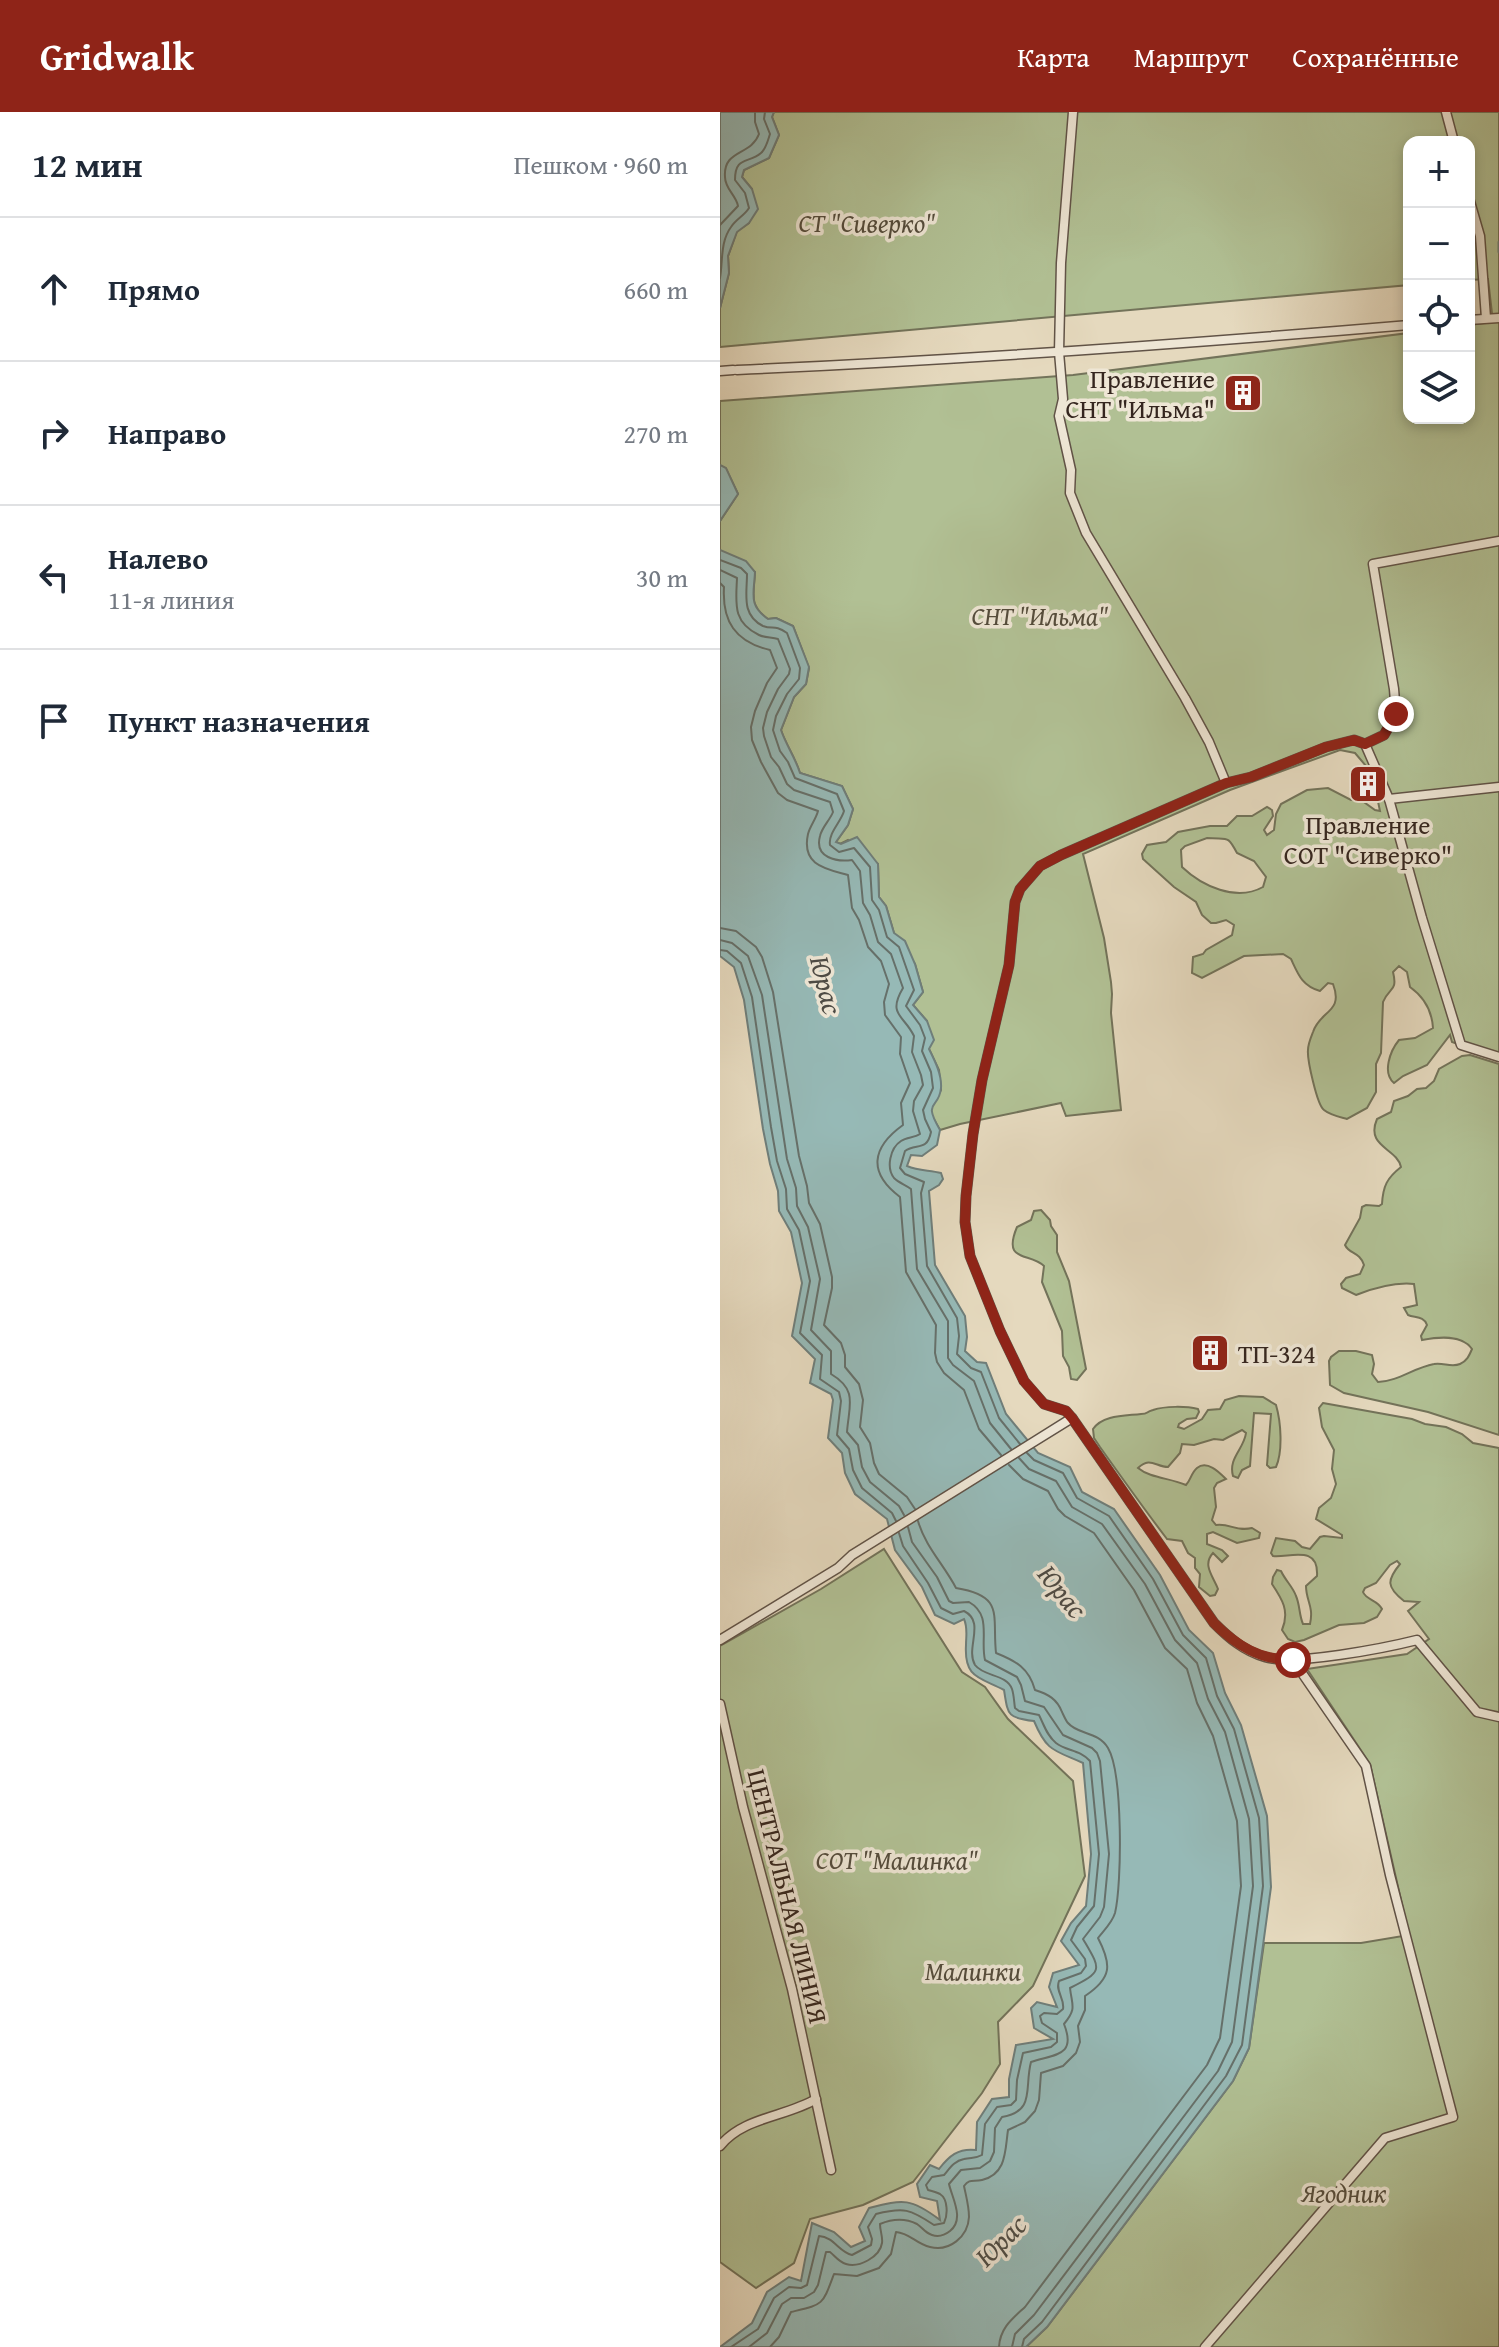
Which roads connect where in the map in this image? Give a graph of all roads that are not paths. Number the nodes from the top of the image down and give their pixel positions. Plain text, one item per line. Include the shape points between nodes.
1 (1073, 112) edge
2 (1446, 112) edge
3 (1452, 136) edge
4 (1472, 208) edge
5 (1486, 318) junction
6 (1499, 318) edge
7 (1475, 319) edge
8 (1403, 325) edge
9 (1059, 352) junction
10 (720, 371) edge
11 (1499, 541) edge
12 (1365, 744) junction
13 (1226, 783) junction
14 (1499, 787) edge
15 (1389, 799) junction
16 (1499, 1057) edge
17 (1072, 1418) junction
18 (720, 1640) edge
19 (1293, 1660) junction
20 (720, 1704) edge
21 (1499, 1717) edge
22 (816, 2099) junction
23 (720, 2146) edge
24 (831, 2170) dead end
25 (1205, 2347) edge

1 - 9 street
2 - 3 street
4 - 5 street via 1480,236
5 - 6 street
5 - 7 street
8 - 9 street
9 - 10 street
9 - 13 street via 1059,416 1071,470 1070,493 1086,533 1185,698
11 - 12 street via 1373,564 1396,714 1384,735
12 - 13 street via 1354,740 1326,747
12 - 15 street
13 - 17 street via 1040,866 1015,902 1009,965 973,1134 965,1222 970,1256 1024,1381 1044,1404
14 - 15 street
15 - 16 street via 1461,1045
17 - 18 street
17 - 19 street via 1214,1623 1248,1650
19 - 21 street via 1417,1640 1477,1712
19 - 25 street via 1366,1766 1453,2117 1385,2138
20 - 22 street, ЦЕНТРАЛЬНАЯ ЛИНИЯ
22 - 23 street via 760,2120 728,2136
22 - 24 street, ЦЕНТРАЛЬНАЯ ЛИНИЯ

